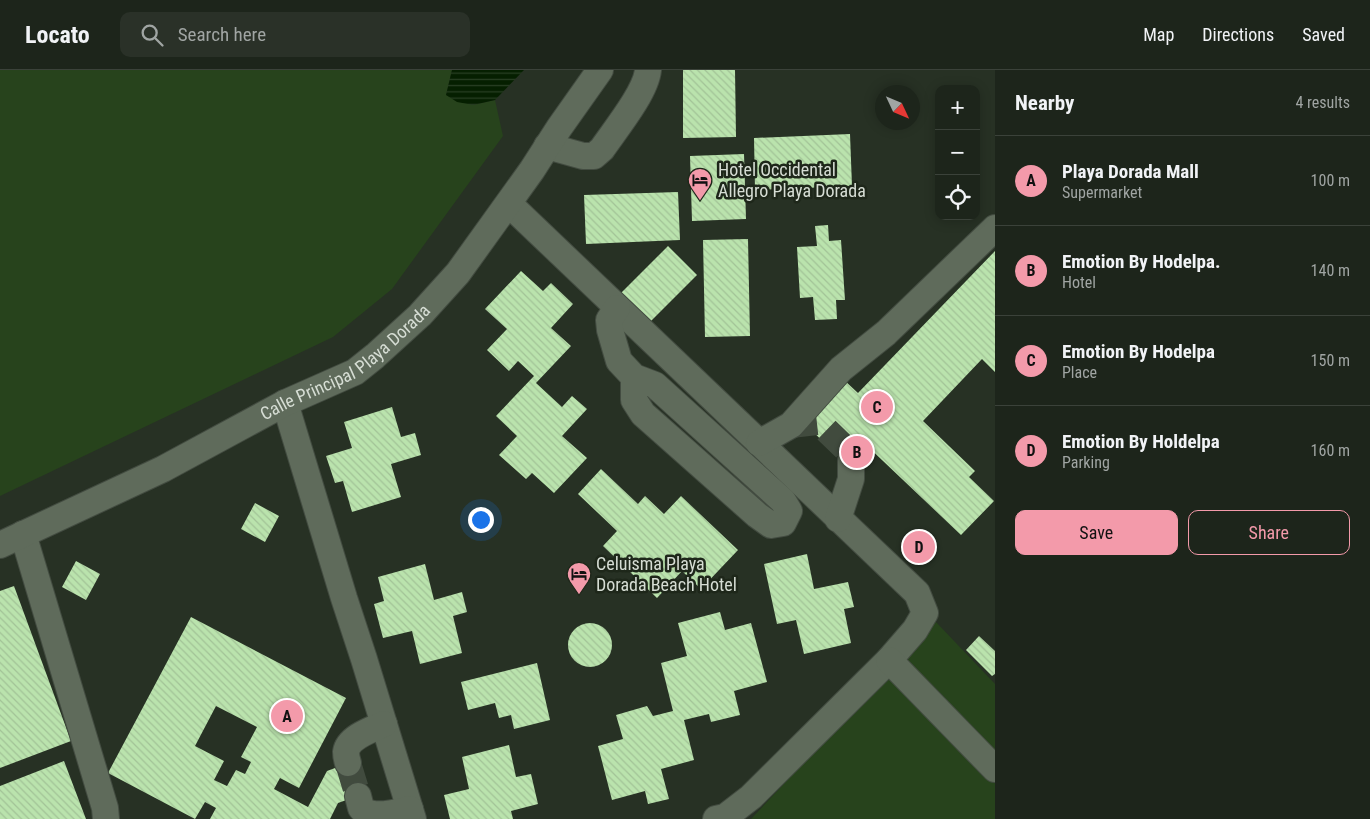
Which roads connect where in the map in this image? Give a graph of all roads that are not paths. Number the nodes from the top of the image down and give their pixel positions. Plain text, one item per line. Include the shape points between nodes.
1 (600, 70) edge
2 (648, 70) edge
3 (547, 146) junction
4 (508, 204) junction
5 (995, 228) edge
6 (617, 308) junction
7 (634, 377) junction
8 (285, 403) junction
9 (759, 443) junction
10 (851, 461) tunnel mouth
11 (838, 518) junction
12 (11, 540) edge
13 (889, 660) junction
14 (384, 724) junction
15 (348, 763) tunnel mouth
16 (995, 769) edge
17 (358, 796) tunnel mouth
18 (412, 814) edge
19 (106, 819) edge
20 (716, 819) edge

1 - 3 street, Calle Principal Playa Dorada
2 - 3 street via 641,92 594,156
3 - 4 street, Calle Principal Playa Dorada
4 - 6 street
4 - 8 street, Calle Principal Playa Dorada via 458,273 420,315 375,356 355,372
5 - 9 street via 886,333 841,369 791,425
6 - 7 street via 610,320 610,330 619,361
6 - 9 street
7 - 7 street via 655,385 783,501 789,511 783,523 771,525 757,515 643,414 634,400
8 - 12 street, Calle Principal Playa Dorada via 164,469
8 - 14 street
9 - 11 street
10 - 11 street via 851,479
11 - 13 street via 917,593 925,613
12 - 19 street
13 - 16 street
13 - 20 street via 751,797
14 - 15 street via 352,741 346,753
14 - 18 street
17 - 18 street via 366,815 373,818

